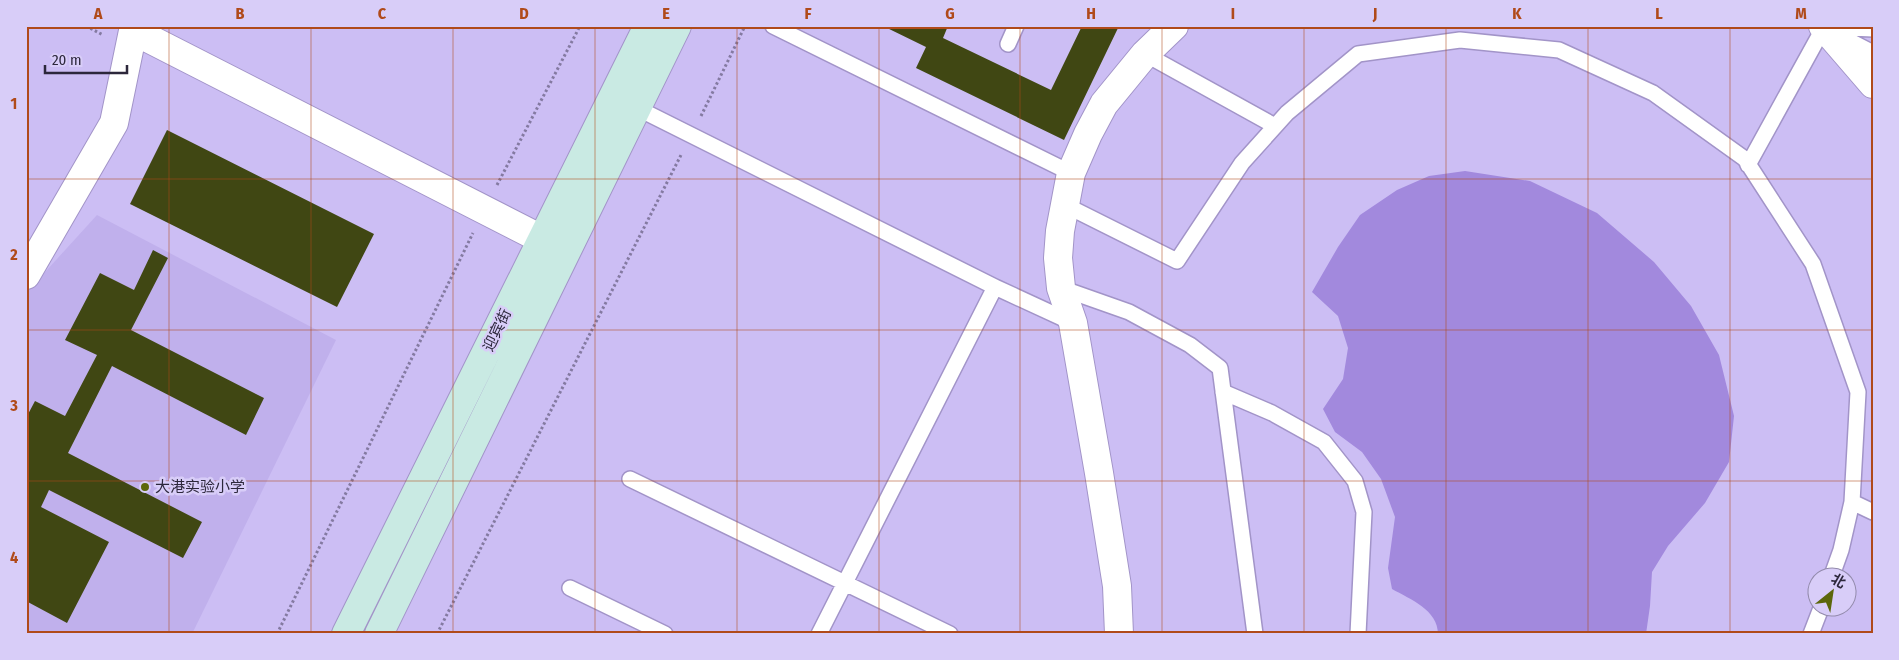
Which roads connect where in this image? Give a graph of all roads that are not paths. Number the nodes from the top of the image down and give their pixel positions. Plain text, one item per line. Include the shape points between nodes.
1 (648, 26) edge
2 (677, 26) edge
3 (773, 26) edge
4 (1016, 26) edge
5 (1174, 26) edge
6 (1823, 27) edge
7 (134, 29) edge
8 (1873, 29) edge
9 (1008, 44) dead end
10 (1873, 53) edge
11 (1145, 54) junction
12 (1873, 84) edge
13 (637, 108) junction
14 (1276, 126) junction
15 (1748, 165) junction
16 (1071, 173) junction
17 (1065, 205) junction
18 (542, 240) junction
19 (566, 252) junction
20 (26, 275) edge
21 (995, 287) junction
22 (1061, 288) junction
23 (1073, 323) junction
24 (1223, 392) junction
25 (630, 479) dead end
26 (1852, 502) junction
27 (1873, 512) edge
28 (1835, 568) edge
29 (844, 583) junction
30 (570, 588) dead end
31 (1818, 618) edge
32 (346, 634) edge
33 (379, 634) edge
34 (665, 634) edge
35 (819, 634) edge
36 (950, 634) edge
37 (1119, 634) edge
38 (1255, 634) edge
39 (1358, 634) edge
40 (1812, 634) edge

1 - 18 main road, 迎宾街
2 - 13 main road, 迎宾街
3 - 16 lane
4 - 9 lane
5 - 11 street
6 - 8 lane
6 - 10 lane
6 - 12 street
6 - 15 lane
7 - 18 street
7 - 20 street via 114,123
11 - 14 lane
11 - 16 street via 1104,104
13 - 19 main road, 迎宾街
13 - 21 lane
14 - 15 lane via 1287,113 1358,54 1460,40 1559,50 1653,93 1745,159
14 - 17 lane via 1242,163 1177,261
15 - 26 lane via 1813,264 1858,392
16 - 17 street
17 - 22 street via 1058,258
18 - 19 street
18 - 32 main road, 迎宾街
19 - 33 main road, 迎宾街
21 - 23 lane
21 - 29 lane
22 - 23 street
22 - 24 lane via 1130,312 1190,345 1220,368
23 - 37 street via 1117,586
24 - 38 lane
24 - 39 lane via 1272,413 1324,442 1355,481 1364,512
25 - 29 lane
26 - 27 lane
26 - 28 lane
29 - 35 lane
29 - 36 lane
30 - 34 lane
31 - 40 lane

